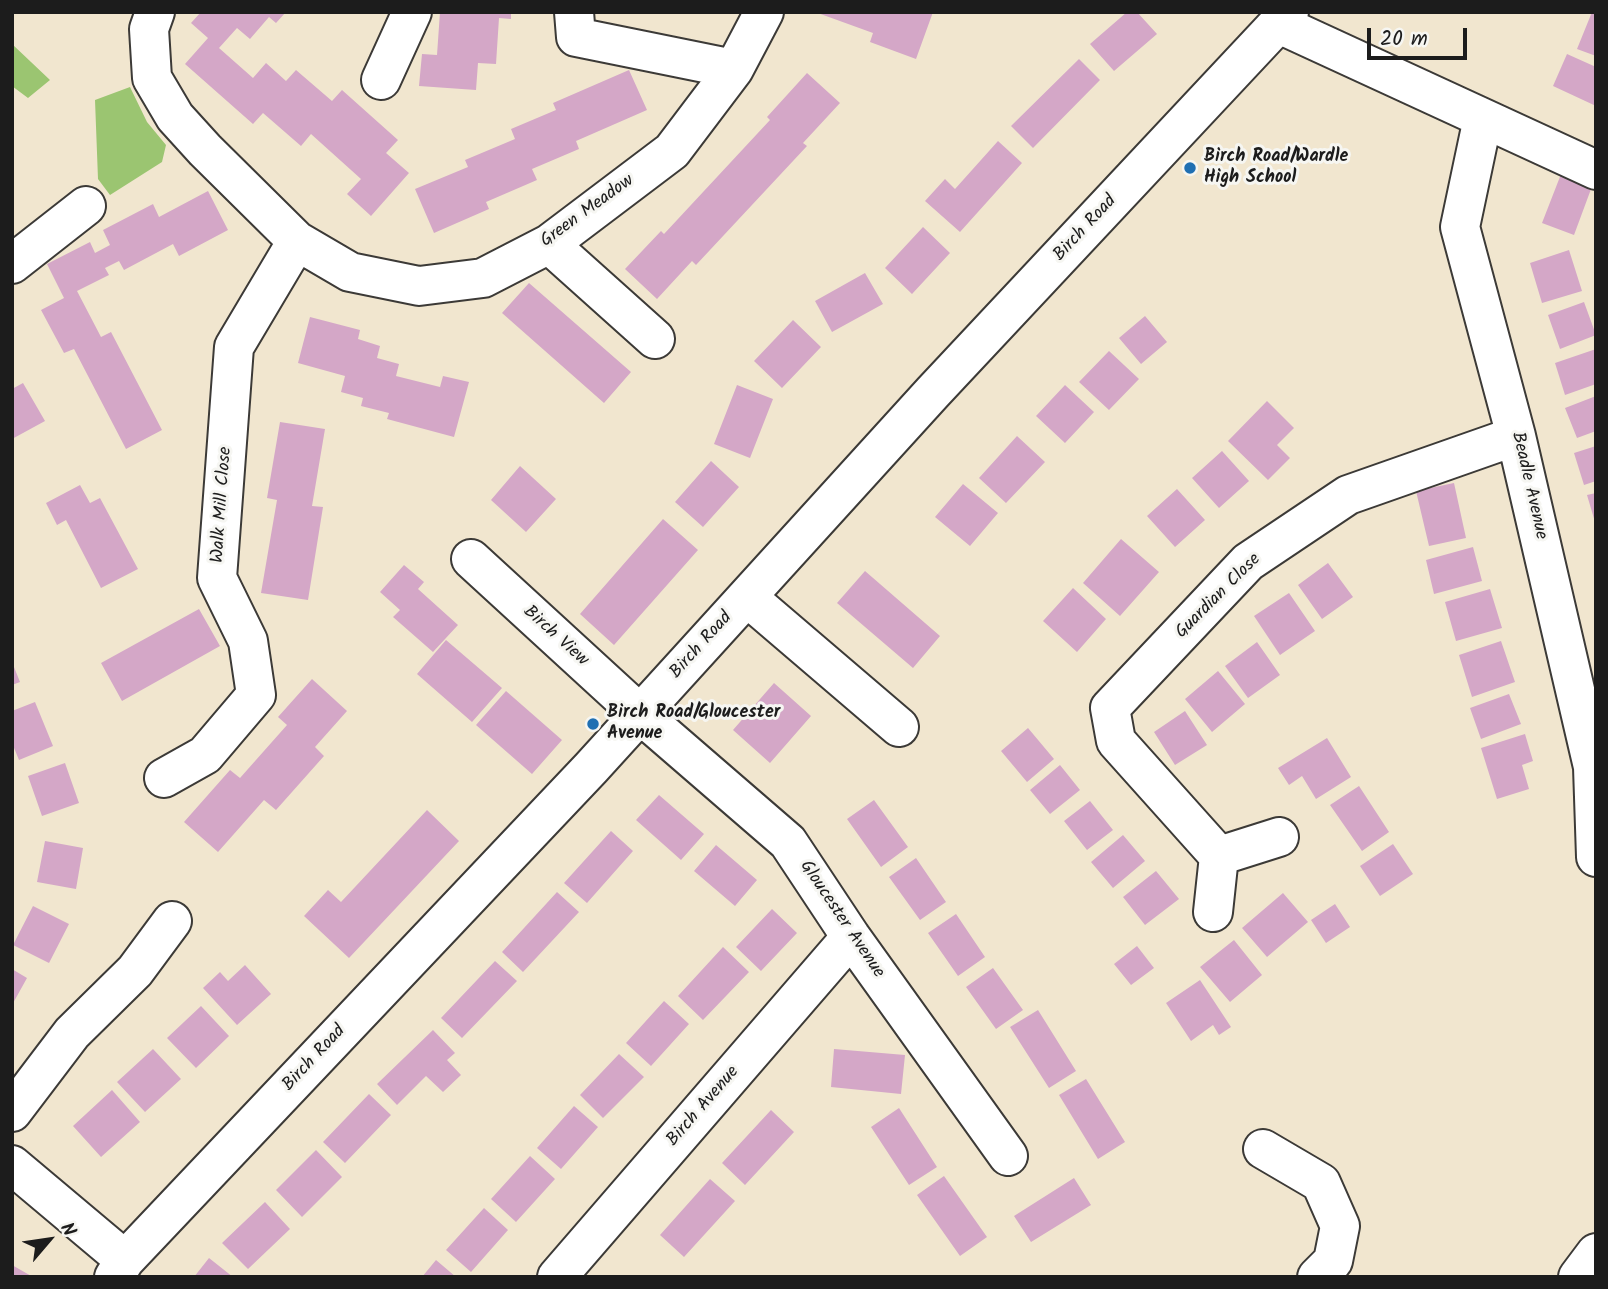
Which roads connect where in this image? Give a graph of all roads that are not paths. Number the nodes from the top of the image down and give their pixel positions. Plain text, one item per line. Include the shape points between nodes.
1 (155, 12) edge
2 (412, 12) edge
3 (574, 12) edge
4 (764, 12) edge
5 (1284, 18) edge
6 (734, 69) junction
7 (381, 80) dead end
8 (1483, 118) junction
9 (1596, 170) edge
10 (86, 206) dead end
11 (297, 240) junction
12 (549, 244) junction
13 (12, 264) edge
14 (655, 339) dead end
15 (1516, 436) junction
16 (471, 559) dead end
17 (747, 597) junction
18 (640, 714) junction
19 (899, 727) dead end
20 (164, 778) dead end
21 (1279, 837) dead end
22 (1219, 856) junction
23 (1596, 858) edge
24 (1213, 912) dead end
25 (172, 921) dead end
26 (851, 937) junction
27 (12, 1112) edge
28 (1263, 1149) dead end
29 (1008, 1156) dead end
30 (12, 1165) edge
31 (1596, 1253) edge
32 (119, 1268) edge
33 (556, 1277) edge
34 (1317, 1277) edge
35 (1578, 1277) edge

1 - 11 street, Green Meadow via 149,29 152,78 175,117
2 - 7 street
3 - 6 street via 576,37
4 - 6 street, Green Meadow
5 - 8 street
5 - 17 street, Birch Road via 923,402
6 - 12 street, Green Meadow via 672,151
8 - 9 street
8 - 15 street, Beadle Avenue via 1460,226
10 - 13 street
11 - 12 street, Green Meadow via 350,272 419,286 483,278
11 - 20 street, Walk Mill Close via 234,347 217,578 248,641 256,695 205,755
12 - 14 street
15 - 22 street, Guardian Close via 1348,495 1248,562 1110,708 1116,741
15 - 23 street, Beadle Avenue via 1593,767
16 - 18 street, Birch View
17 - 18 street, Birch Road
17 - 19 street
18 - 26 street, Gloucester Avenue via 788,842
18 - 32 street, Birch Road
21 - 22 street
22 - 24 street
25 - 27 street via 135,971 72,1033
26 - 29 street, Gloucester Avenue
26 - 33 street, Birch Avenue
28 - 34 street via 1321,1183 1340,1226 1333,1261
30 - 32 street
31 - 35 street

